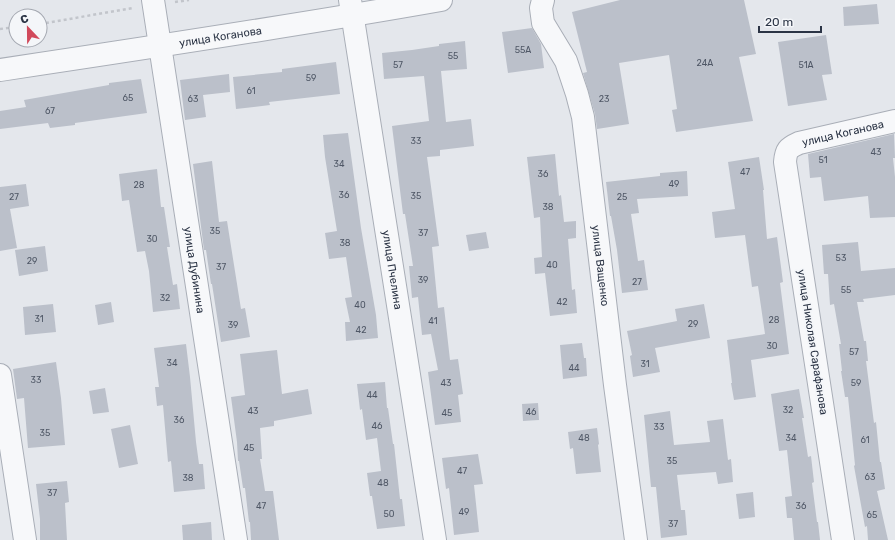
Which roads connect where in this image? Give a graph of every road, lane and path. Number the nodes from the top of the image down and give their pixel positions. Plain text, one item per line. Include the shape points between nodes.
1 (189, 0) edge
2 (441, 0) edge
3 (543, 0) edge
4 (153, 2) edge
5 (352, 8) edge
6 (48, 22) edge
7 (160, 46) junction
8 (0, 70) edge
9 (895, 121) edge
10 (791, 146) joint
11 (0, 375) edge
12 (25, 540) edge
13 (236, 540) edge
14 (435, 540) edge
15 (636, 540) edge
16 (843, 540) edge

1 - 4 path
2 - 5 street, улица Коганова
3 - 15 street, улица Ващенко via 543,22 566,61 583,117
4 - 6 path
4 - 7 street, улица Дубинина
5 - 7 street, улица Коганова
5 - 14 street, улица Пчелина
7 - 8 street, улица Коганова
7 - 13 street, улица Дубинина
9 - 10 street, улица Коганова
10 - 16 street, улица Николая Сарафанова via 786,152 786,162
11 - 12 street

